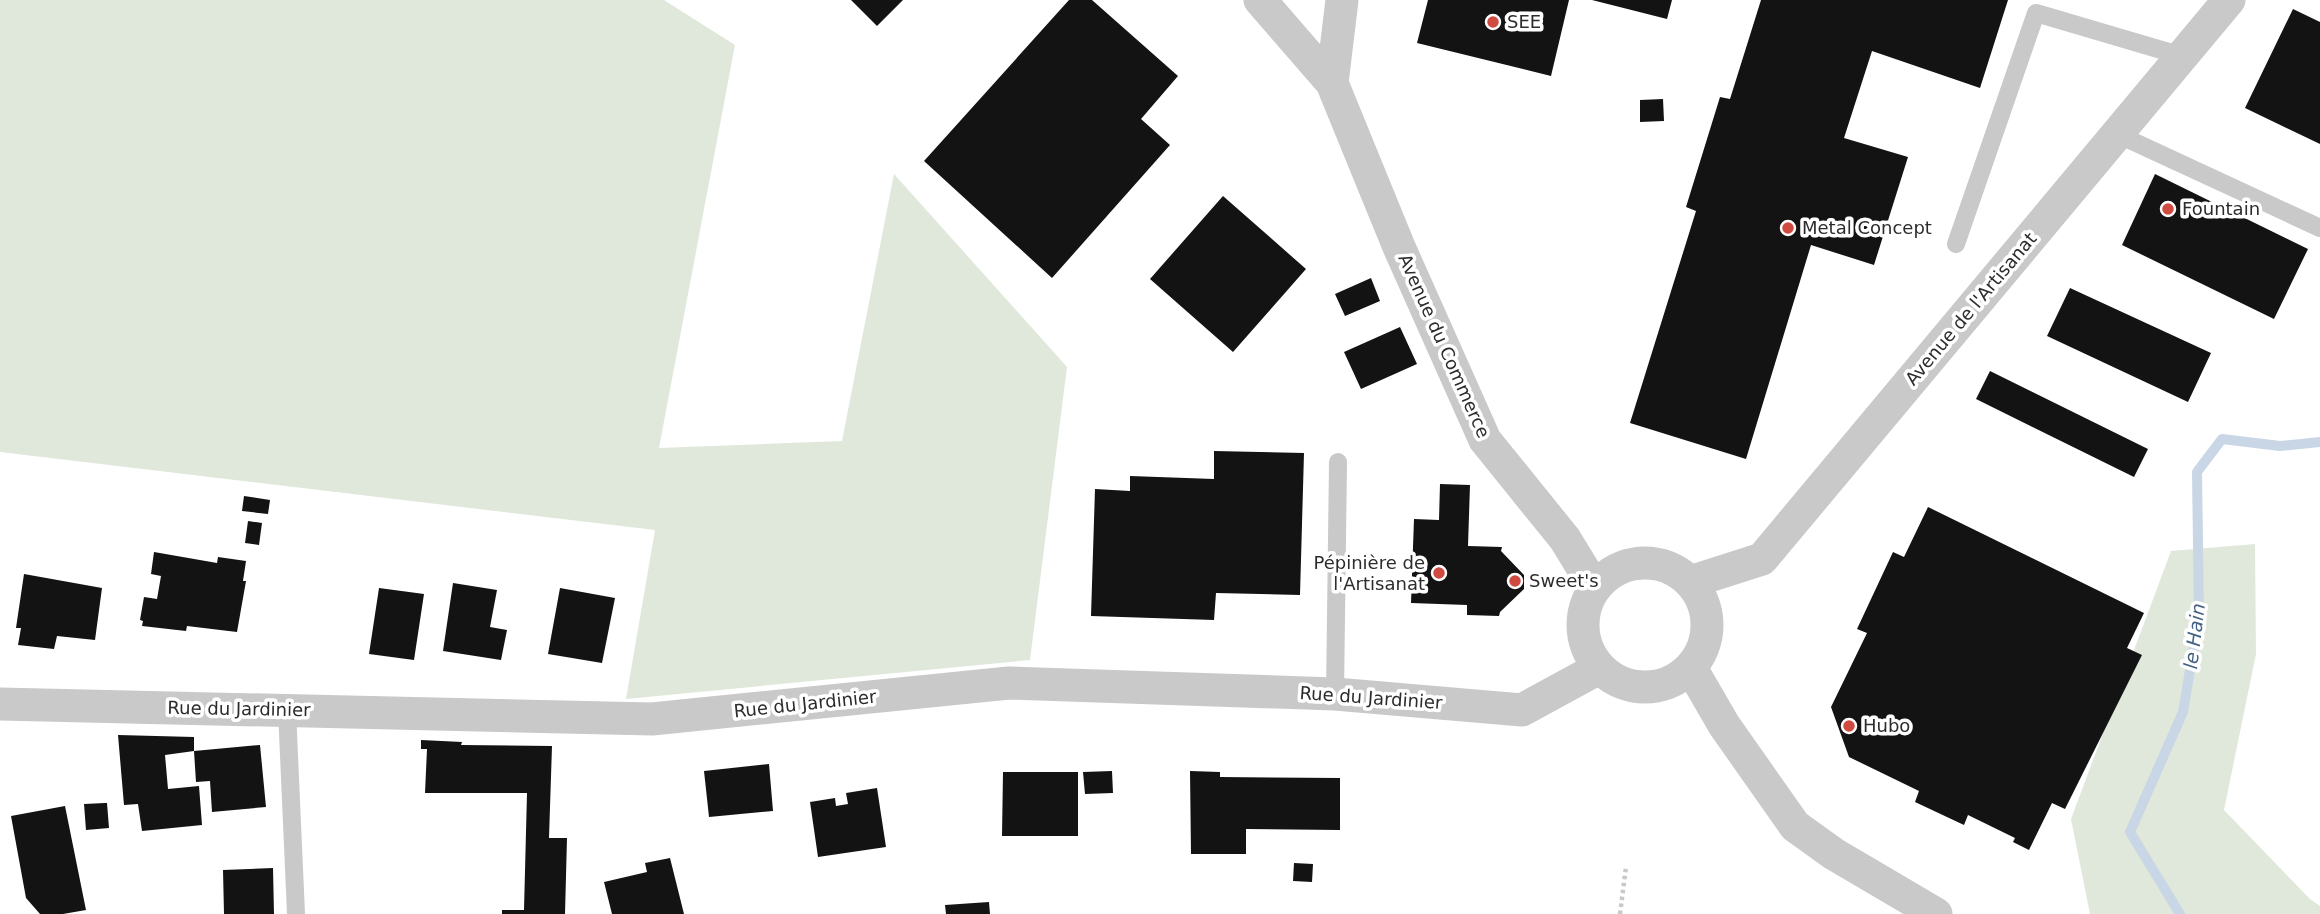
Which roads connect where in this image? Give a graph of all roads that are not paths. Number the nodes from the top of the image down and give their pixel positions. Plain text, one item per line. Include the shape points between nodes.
1 (1260, 0) edge
2 (1342, 0) edge
3 (2229, 0) edge
4 (2182, 56) junction
5 (1332, 83) junction
6 (2118, 134) junction
7 (2320, 228) edge
8 (1956, 244) dead end
9 (1338, 462) dead end
10 (1690, 582) junction
11 (1595, 588) junction
12 (1599, 668) junction
13 (1690, 668) junction
14 (1335, 694) junction
15 (0, 704) edge
16 (287, 710) junction
17 (296, 914) edge
18 (1936, 914) edge

1 - 5 street, Avenue du Commerce
2 - 5 street, Avenue du Commerce
3 - 4 street, Avenue de l'Artisanat
4 - 6 street, Avenue de l'Artisanat
4 - 8 lane via 2036,13
5 - 11 street, Avenue du Commerce via 1485,440 1564,539
6 - 7 lane
6 - 10 street, Avenue de l'Artisanat via 1762,559
9 - 14 lane
10 - 11 street via 1665,566 1643,563 1624,567
10 - 13 street via 1706,612 1707,634
11 - 12 street via 1584,613 1583,637
12 - 13 street via 1626,685 1658,687
12 - 14 street, Rue du Jardinier via 1522,709
13 - 18 street via 1795,826
14 - 16 street, Rue du Jardinier via 1009,683 652,719
15 - 16 street, Rue du Jardinier
16 - 17 lane

